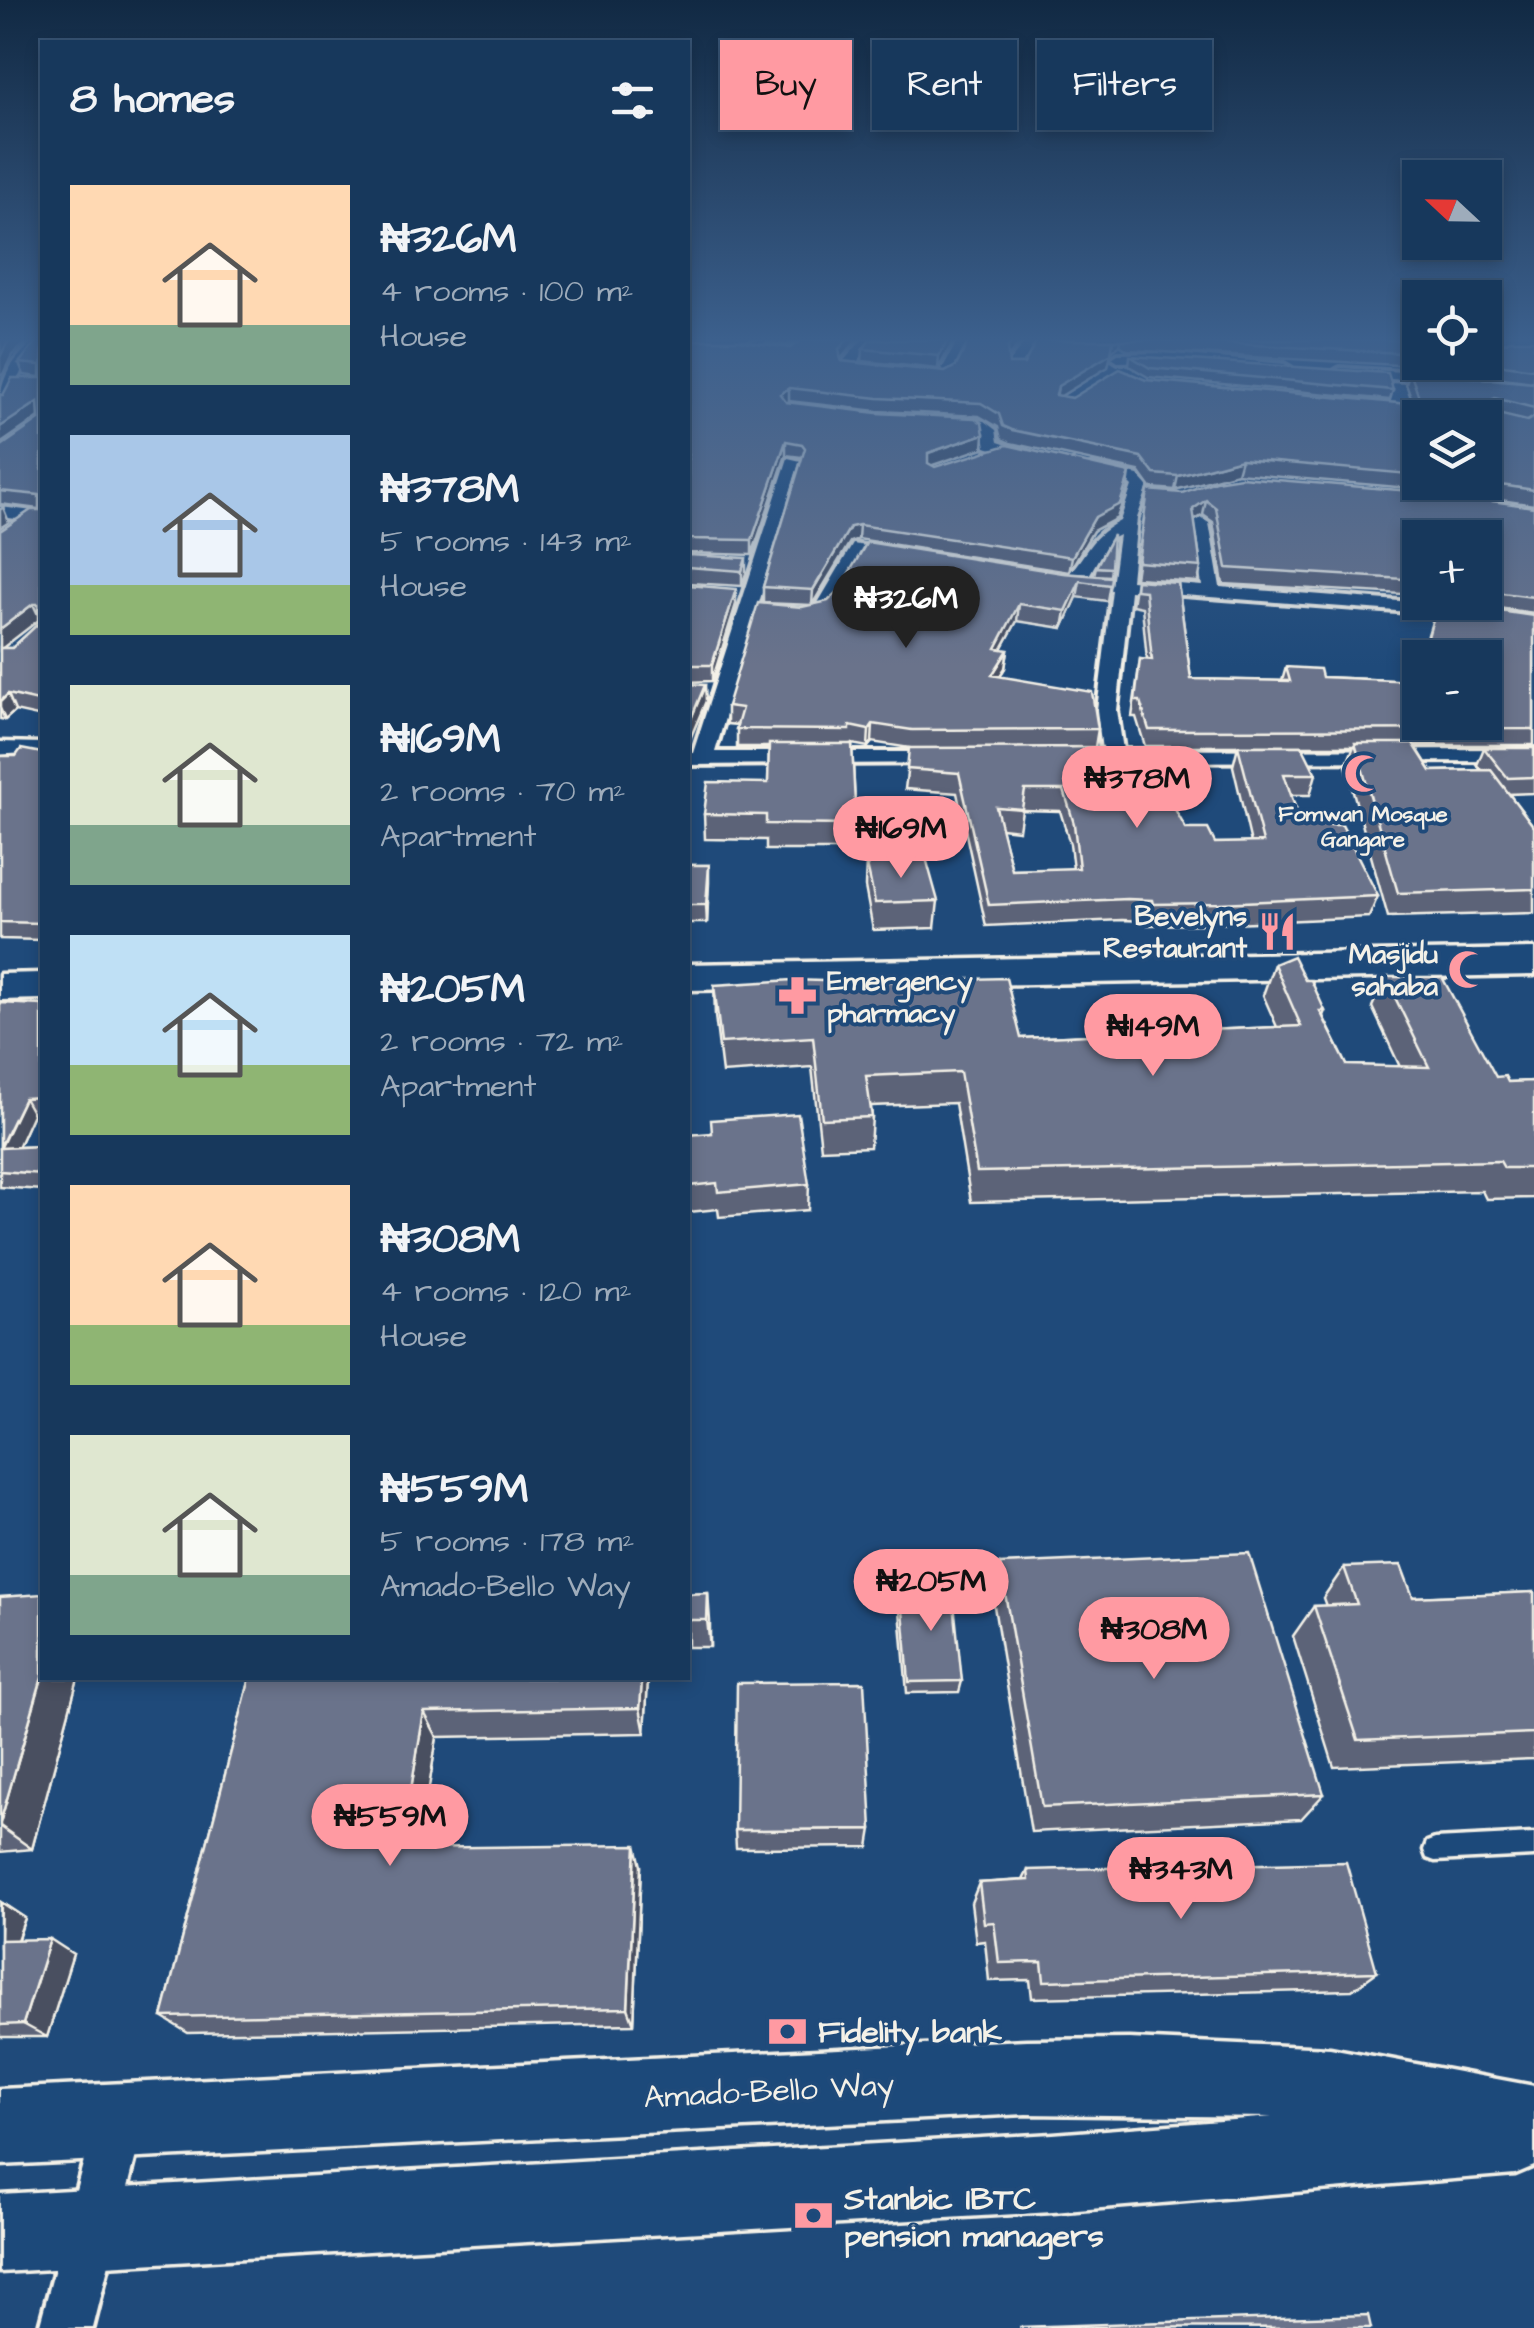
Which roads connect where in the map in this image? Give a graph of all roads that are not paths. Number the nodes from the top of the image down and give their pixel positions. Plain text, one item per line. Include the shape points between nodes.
1 (1001, 449) edge
2 (1004, 450) junction
3 (977, 458) edge
4 (793, 462) dead end
5 (1055, 462) edge
6 (1080, 468) edge
7 (1135, 494) junction
8 (1154, 497) edge
9 (0, 512) edge
10 (38, 517) edge
11 (1129, 523) junction
12 (1200, 523) edge
13 (11, 533) edge
14 (919, 560) edge
15 (1044, 578) edge
16 (1078, 582) junction
17 (1124, 587) junction
18 (1212, 594) junction
19 (744, 600) junction
20 (1534, 623) edge
21 (0, 750) edge
22 (40, 751) edge
23 (1534, 754) edge
24 (1113, 757) junction
25 (976, 758) edge
26 (1034, 758) edge
27 (695, 759) edge
28 (1534, 962) edge
29 (690, 977) edge
30 (1534, 981) edge
31 (40, 986) edge
32 (0, 987) edge
33 (690, 995) edge
34 (0, 1002) edge
35 (40, 1002) edge
36 (1534, 1845) edge
37 (1435, 1850) dead end
38 (120, 2121) junction
39 (1534, 2124) edge
40 (0, 2126) edge
41 (1534, 2135) edge
42 (90, 2228) junction
43 (0, 2233) edge
44 (66, 2328) edge

1 - 2 street
2 - 3 street
2 - 5 street
4 - 19 street via 750,563
6 - 7 street via 1133,478 1140,486
7 - 8 street
7 - 11 street
9 - 10 street
10 - 13 street
11 - 16 street via 1102,537
11 - 17 street
12 - 18 street
14 - 19 street via 860,548 822,612 812,617
15 - 16 street
16 - 17 street
17 - 18 street
17 - 24 street via 1107,710
18 - 20 street via 1450,610
19 - 27 street
21 - 22 street
23 - 24 street
24 - 26 street
25 - 27 street
28 - 29 highway
30 - 33 highway
31 - 32 highway
34 - 35 highway
36 - 37 lane
38 - 39 main road, Amado-Bello Way via 1164,2075 1305,2082
38 - 40 main road, Amado-Bello Way
38 - 42 street
41 - 42 main road via 1053,2173
42 - 43 main road
42 - 44 street

